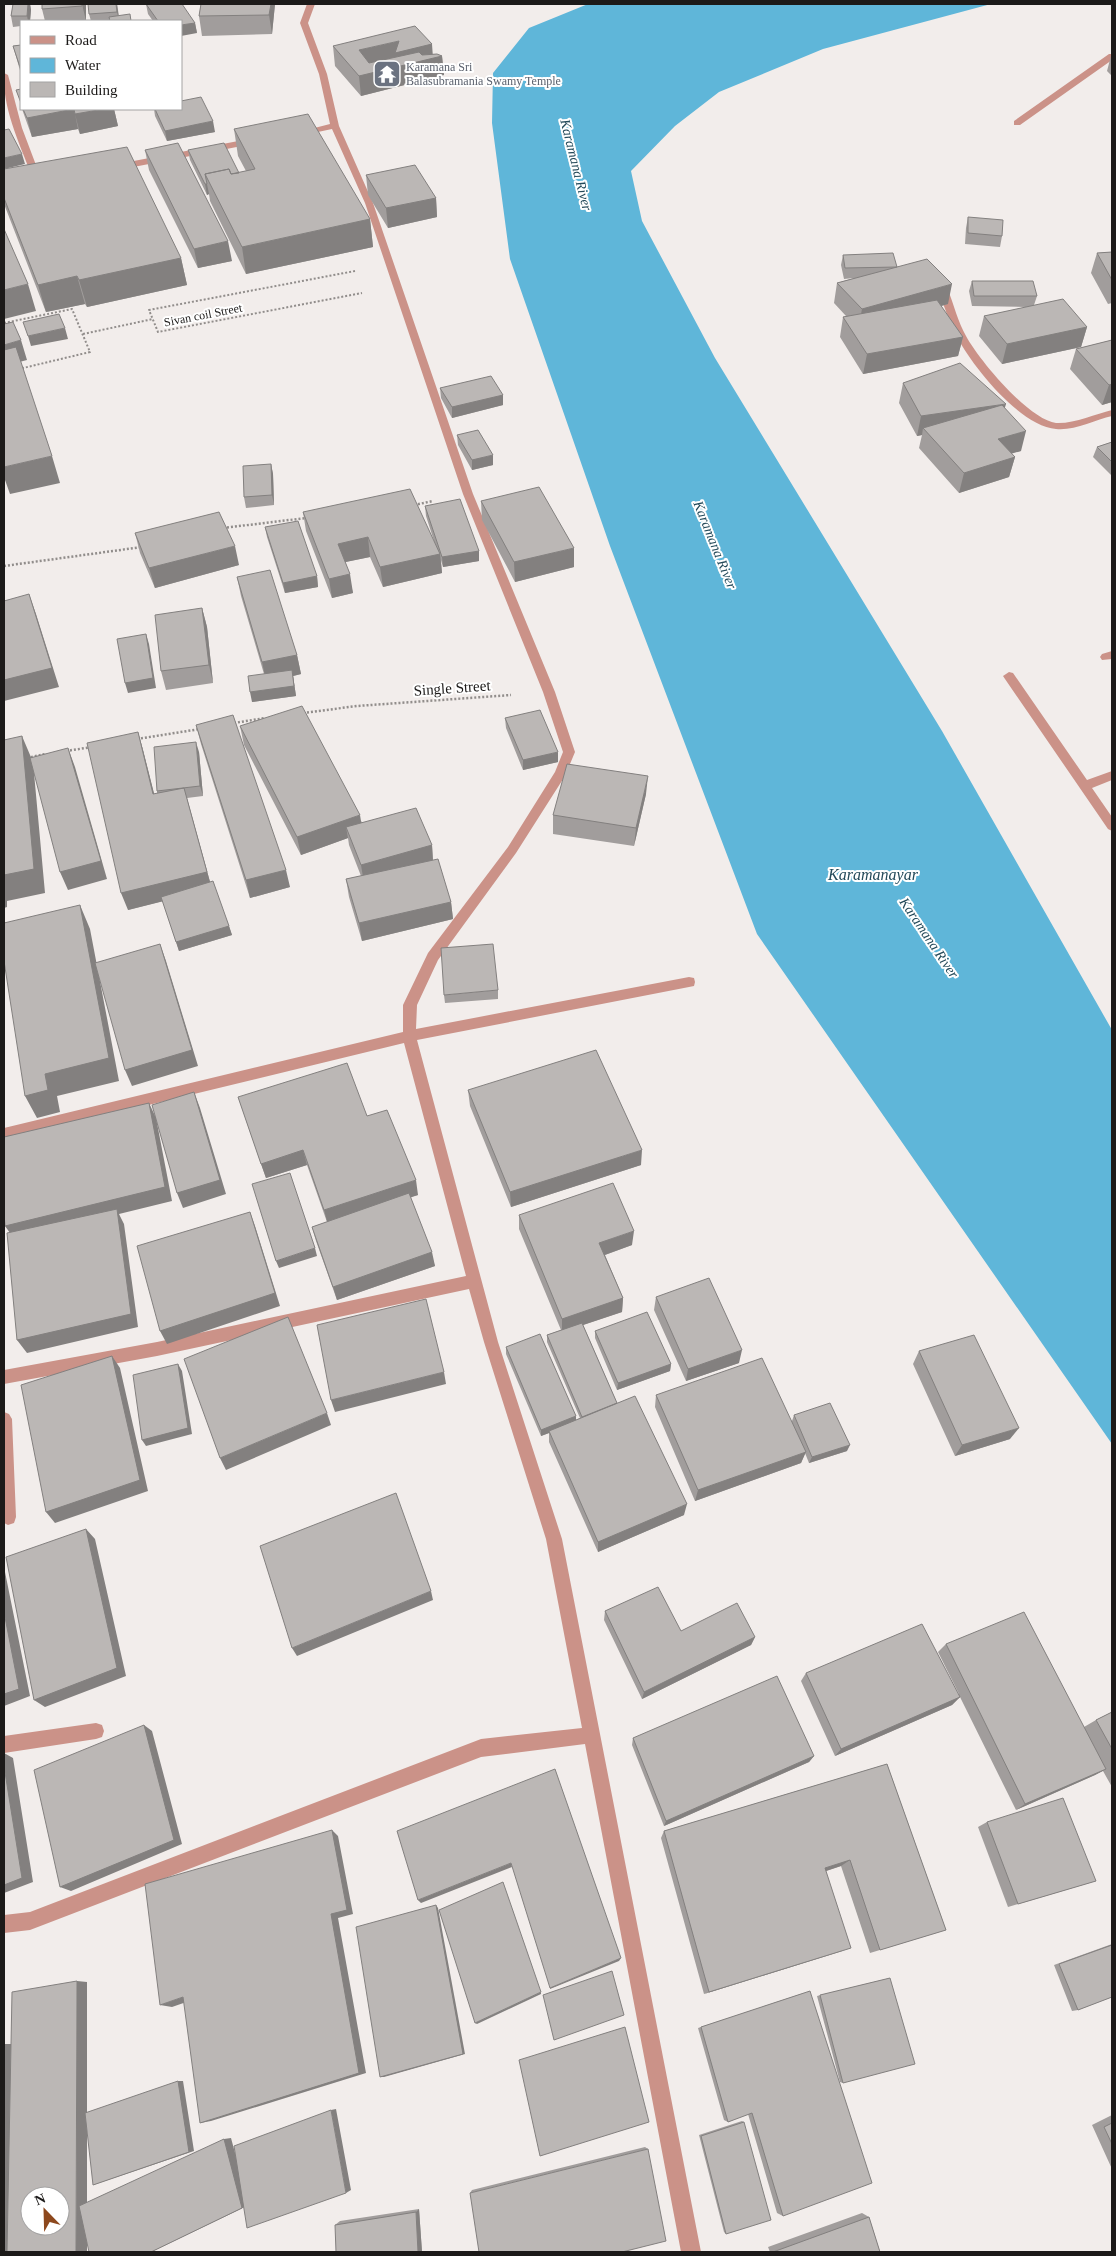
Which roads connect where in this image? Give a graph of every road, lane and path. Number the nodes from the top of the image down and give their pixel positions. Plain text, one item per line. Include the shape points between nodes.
1 (311, 4) edge
2 (1112, 56) edge
3 (4, 74) edge
4 (1017, 123) dead end
5 (335, 126) junction
6 (287, 135) edge
7 (268, 138) edge
8 (105, 169) edge
9 (48, 180) edge
10 (390, 264) junction
11 (397, 286) junction
12 (943, 290) edge
13 (153, 319) junction
14 (4, 323) edge
15 (83, 334) junction
16 (13, 371) edge
17 (1112, 413) edge
18 (468, 494) junction
19 (412, 506) edge
20 (316, 517) edge
21 (214, 530) edge
22 (148, 546) edge
23 (4, 566) edge
24 (1009, 676) dead end
25 (549, 692) junction
26 (298, 714) edge
27 (268, 718) edge
28 (229, 724) edge
29 (210, 727) edge
30 (132, 740) edge
31 (93, 746) edge
32 (63, 751) edge
33 (54, 753) edge
34 (24, 758) edge
35 (1112, 775) edge
36 (1084, 786) junction
37 (1112, 826) edge
38 (689, 982) dead end
39 (408, 1036) junction
40 (4, 1134) edge
41 (474, 1280) junction
42 (4, 1377) edge
43 (4, 1420) edge
44 (8, 1517) dead end
45 (96, 1731) dead end
46 (592, 1735) junction
47 (4, 1745) edge
48 (4, 1924) edge
49 (691, 2252) edge

1 - 5 street via 304,23 323,74
2 - 4 street
3 - 9 street via 34,182
5 - 6 street
5 - 10 street via 369,203
7 - 8 street
10 - 11 street
10 - 13 path, Sivan coil Street via 149,310
11 - 13 path, Sivan coil Street via 158,332
11 - 18 street
12 - 17 street via 962,337 985,371 1021,408 1041,422 1056,426
13 - 15 path
14 - 15 path via 72,309
15 - 16 path via 90,352
18 - 19 path
18 - 25 street
20 - 21 path
22 - 23 path
24 - 36 street
25 - 26 path, Single Street via 357,706
25 - 39 street via 570,752 561,773 512,850 433,957 410,1004
27 - 28 path
29 - 30 path
31 - 32 path
33 - 34 path
35 - 36 street
36 - 37 street
38 - 39 street
39 - 40 street
39 - 41 street
41 - 42 street via 166,1348
41 - 46 street via 554,1539
43 - 44 street
45 - 47 street
46 - 48 street via 481,1748 30,1921
46 - 49 street

